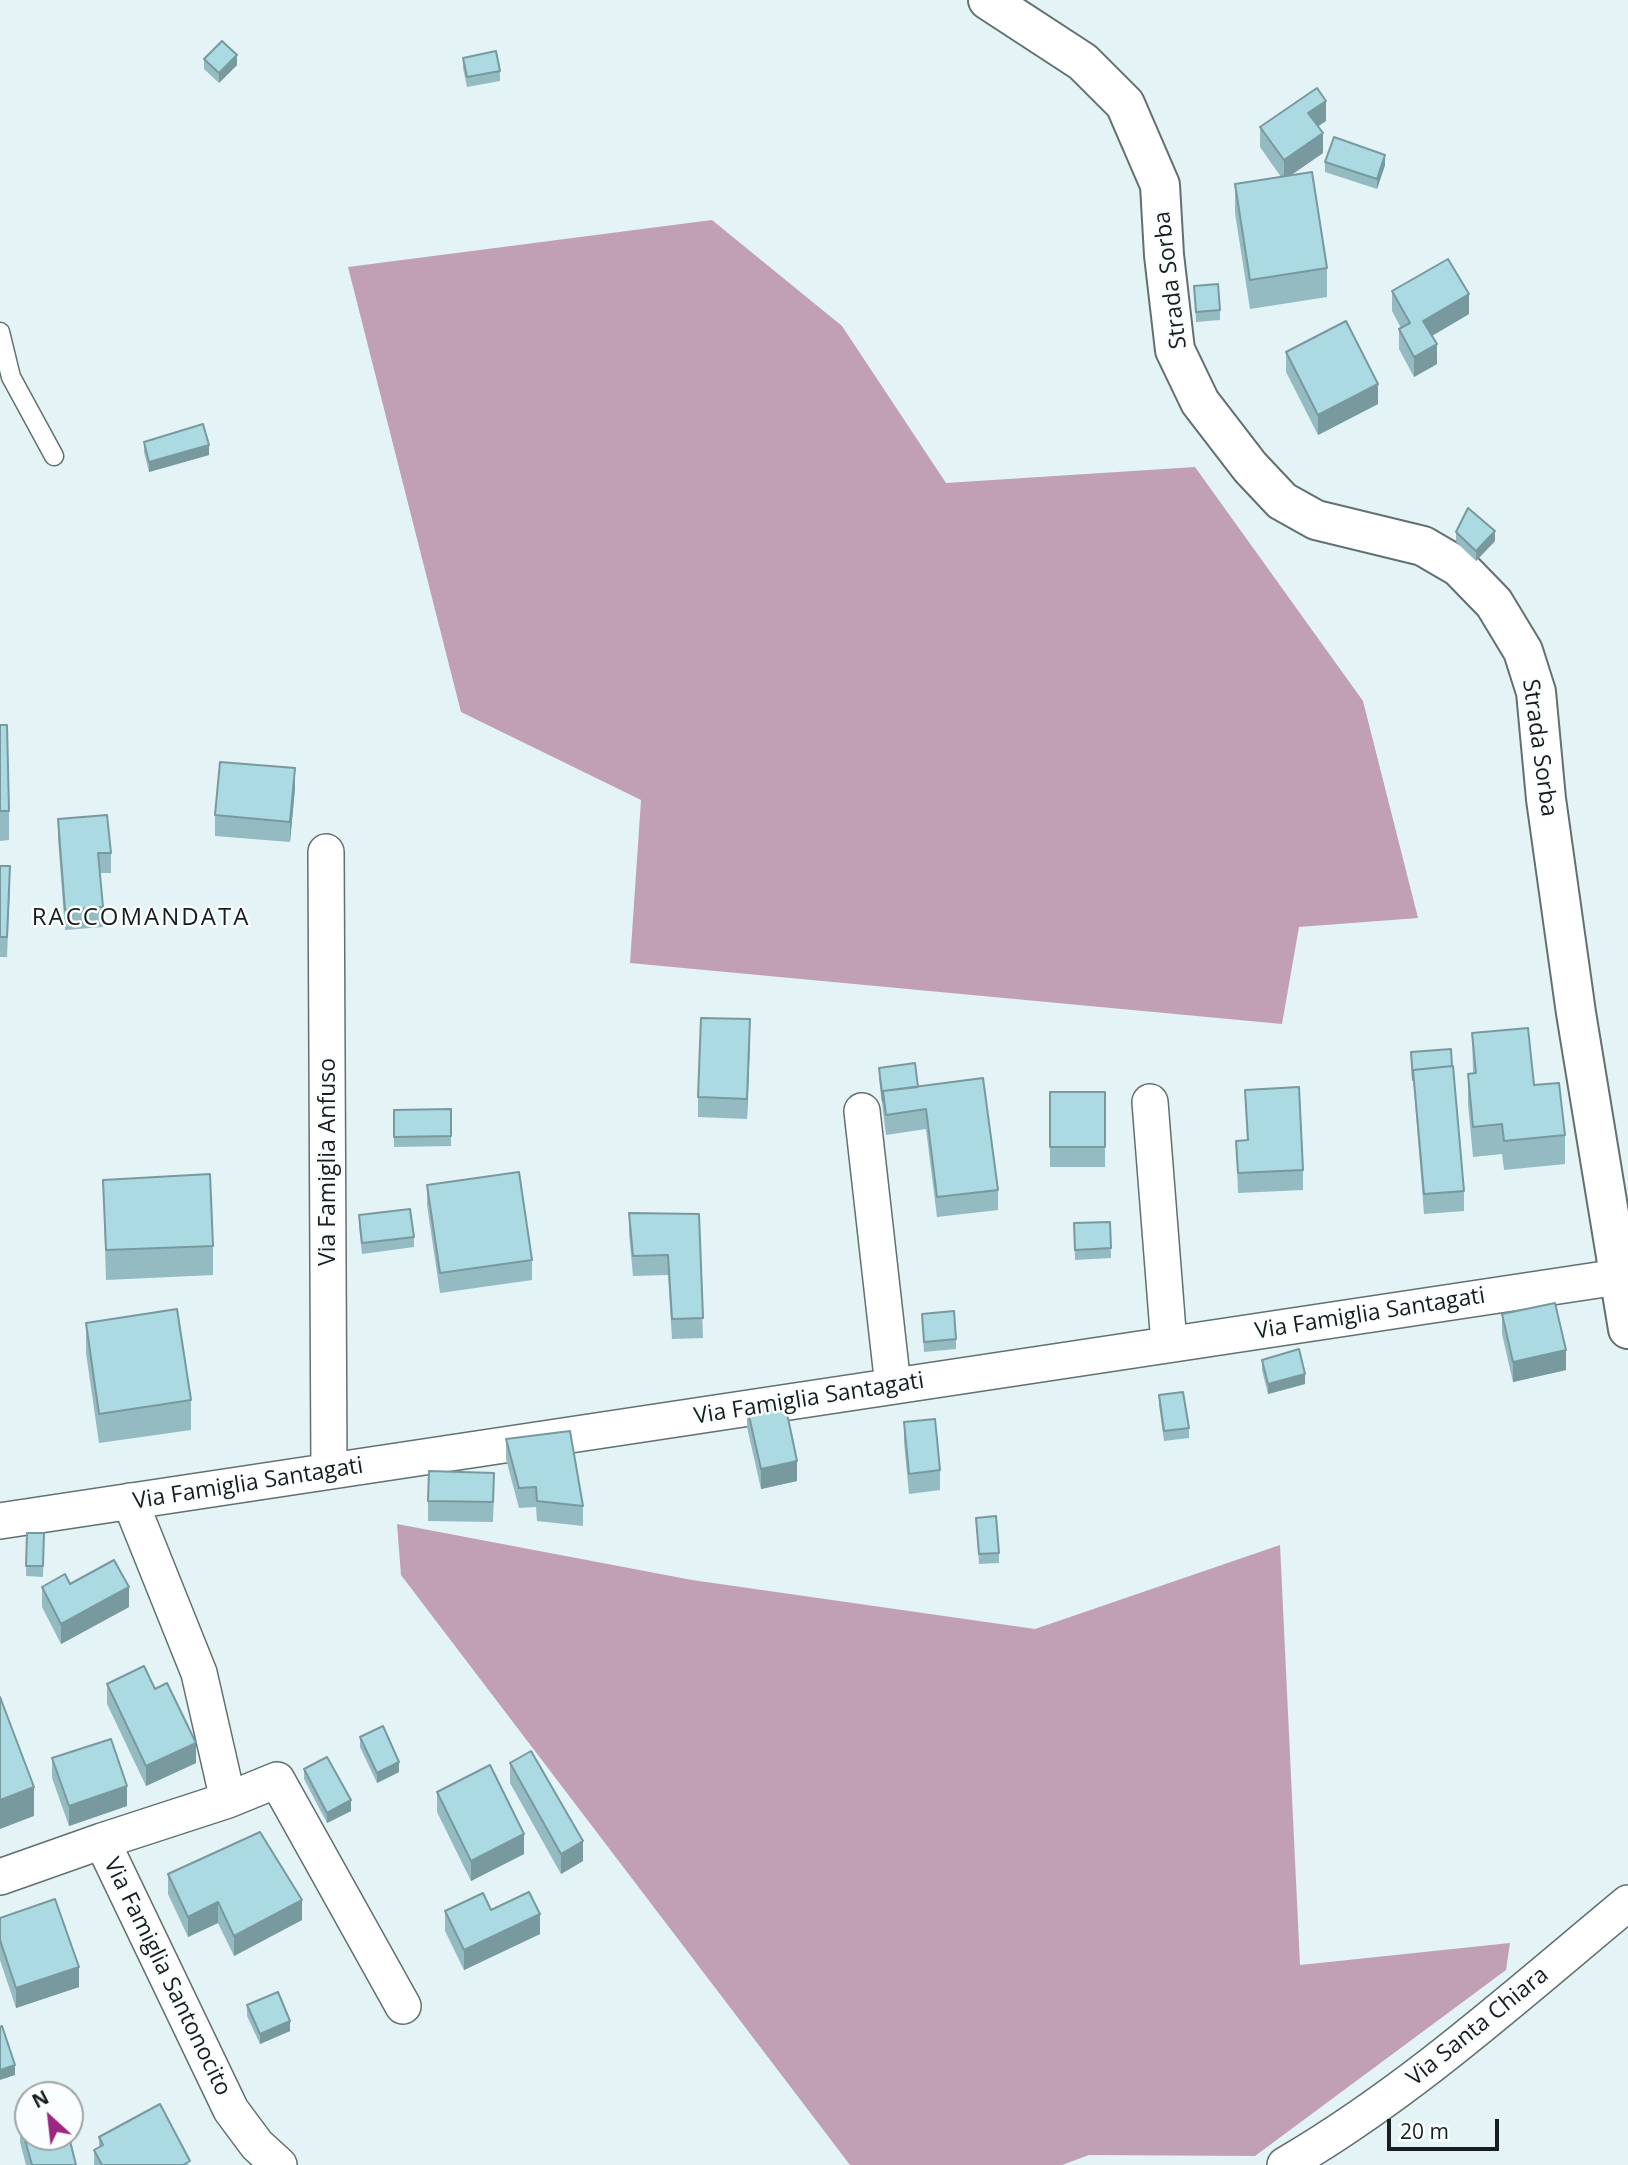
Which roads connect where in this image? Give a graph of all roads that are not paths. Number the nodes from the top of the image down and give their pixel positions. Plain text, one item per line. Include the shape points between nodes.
1 (988, 0) edge
2 (0, 332) edge
3 (54, 456) dead end
4 (326, 852) dead end
5 (1150, 1102) dead end
6 (862, 1111) dead end
7 (1618, 1277) junction
8 (1628, 1329) edge
9 (1169, 1344) junction
10 (893, 1386) junction
11 (329, 1472) junction
12 (130, 1501) junction
13 (0, 1521) edge
14 (228, 1800) junction
15 (102, 1841) junction
16 (0, 1877) edge
17 (1628, 1903) edge
18 (403, 2006) dead end
19 (279, 2165) edge
20 (1285, 2165) edge

1 - 7 street, Strada Sorba via 1083,62 1125,104 1160,185 1175,350 1200,402 1251,467 1282,501 1316,520 1423,546 1459,567 1494,603 1523,651 1536,692 1574,999
2 - 3 lane via 11,377
4 - 11 street, Via Famiglia Anfuso
5 - 9 street
6 - 10 street
7 - 8 street, Strada Sorba
7 - 9 street, Via Famiglia Santagati
9 - 10 street, Via Famiglia Santagati
10 - 11 street, Via Famiglia Santagati
11 - 12 street, Via Famiglia Santagati
12 - 13 street, Via Famiglia Santagati
12 - 14 street via 199,1673
14 - 15 street, Via Famiglia Santonocito
14 - 18 street, Via Famiglia Santonocito via 278,1780
15 - 16 street
15 - 19 street, Via Famiglia Santonocito via 231,2110
17 - 20 street, Via Santa Chiara via 1404,2088

